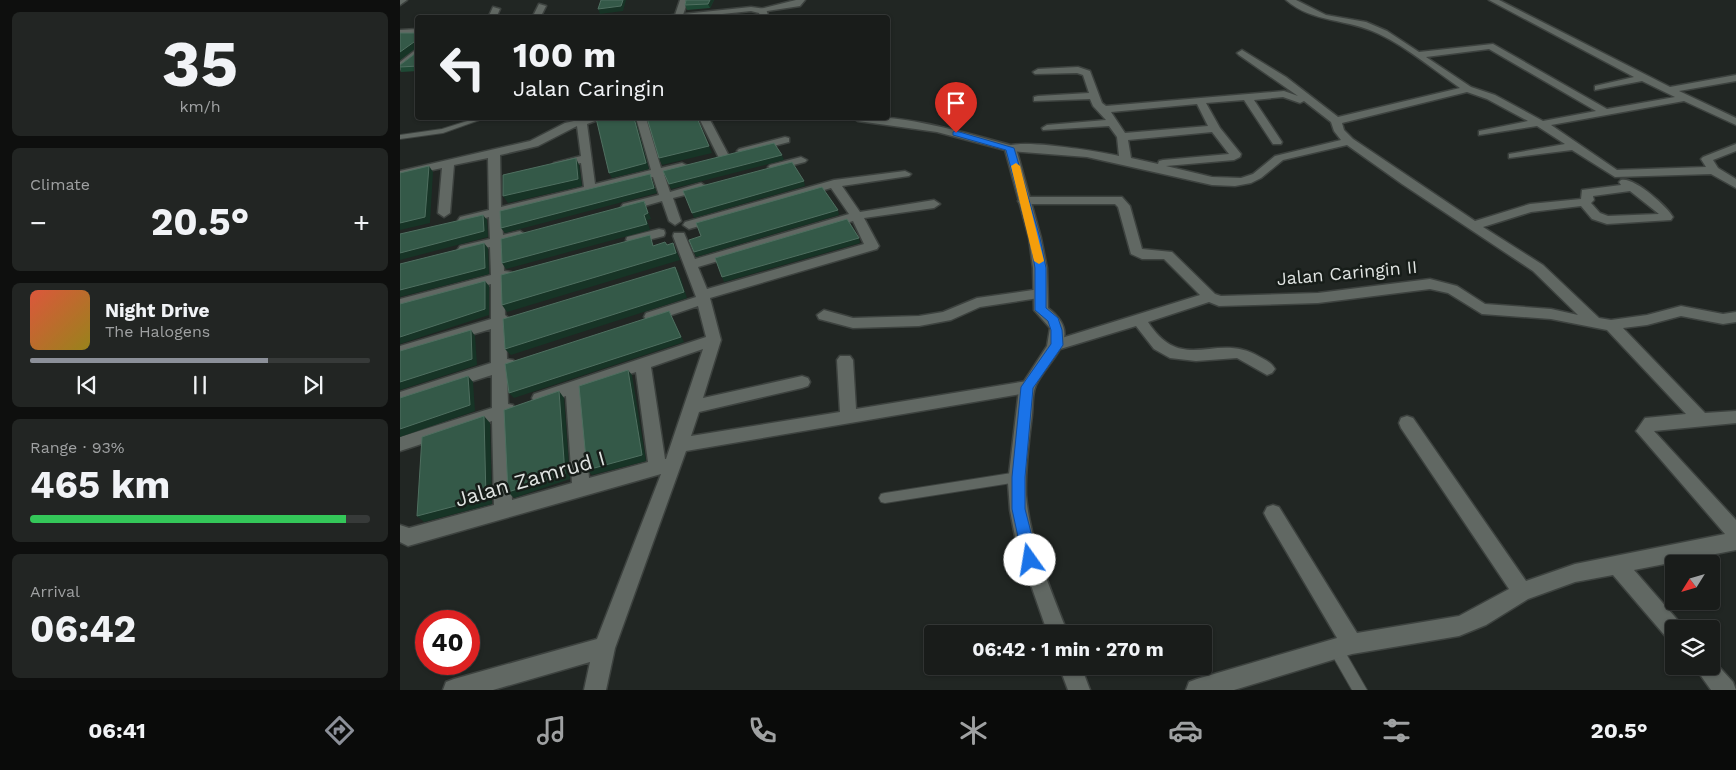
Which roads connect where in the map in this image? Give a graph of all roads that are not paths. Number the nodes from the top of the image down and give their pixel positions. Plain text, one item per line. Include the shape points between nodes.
1 (403, 0) edge
2 (684, 0) edge
3 (801, 0) edge
4 (1290, 0) edge
5 (1493, 0) edge
6 (400, 3) edge
7 (542, 6) dead end
8 (496, 9) dead end
9 (762, 14) edge
10 (493, 15) edge
11 (538, 15) edge
12 (679, 15) joint
13 (415, 32) edge
14 (400, 33) edge
15 (1242, 53) dead end
16 (415, 54) edge
17 (1419, 55) junction
18 (400, 67) edge
19 (1736, 69) edge
20 (1038, 72) dead end
21 (1736, 76) edge
22 (1640, 78) junction
23 (1468, 88) junction
24 (1598, 88) dead end
25 (1669, 90) junction
26 (1094, 96) junction
27 (1248, 98) junction
28 (1686, 98) junction
29 (1038, 99) dead end
30 (1200, 101) junction
31 (1104, 109) junction
32 (1605, 112) junction
33 (476, 120) edge
34 (590, 120) edge
35 (642, 120) edge
36 (705, 120) edge
37 (872, 120) edge
38 (582, 122) junction
39 (1113, 122) junction
40 (1331, 122) junction
41 (1736, 122) edge
42 (1540, 123) junction
43 (1047, 128) dead end
44 (1215, 129) junction
45 (1484, 133) dead end
46 (400, 137) edge
47 (1122, 137) junction
48 (785, 140) dead end
49 (1349, 141) junction
50 (1277, 142) dead end
51 (1576, 146) junction
52 (1736, 147) edge
53 (1010, 148) junction
54 (494, 154) junction
55 (1513, 156) dead end
56 (586, 158) junction
57 (802, 160) dead end
58 (1125, 160) junction
59 (694, 163) edge
60 (1163, 163) dead end
61 (448, 164) junction
62 (548, 167) edge
63 (765, 170) edge
64 (1713, 170) junction
65 (657, 172) junction
66 (400, 174) edge
67 (905, 174) dead end
68 (1615, 174) junction
69 (834, 184) junction
70 (1736, 184) edge
71 (711, 185) edge
72 (1632, 187) junction
73 (590, 188) junction
74 (666, 197) junction
75 (1024, 201) junction
76 (1584, 202) junction
77 (934, 204) dead end
78 (619, 209) edge
79 (494, 213) junction
80 (856, 215) junction
81 (1472, 226) junction
82 (681, 227) junction
83 (534, 231) edge
84 (497, 241) junction
85 (621, 243) edge
86 (453, 252) edge
87 (687, 264) junction
88 (517, 272) edge
89 (498, 277) junction
90 (1040, 294) junction
91 (1210, 297) junction
92 (702, 298) junction
93 (400, 304) edge
94 (824, 315) dead end
95 (515, 316) edge
96 (1730, 318) edge
97 (1139, 319) junction
98 (638, 321) edge
99 (497, 322) junction
100 (1603, 324) junction
101 (1736, 329) edge
102 (714, 340) junction
103 (1057, 345) junction
104 (400, 351) edge
105 (527, 358) edge
106 (845, 360) dead end
107 (643, 364) junction
108 (499, 367) junction
109 (1267, 369) dead end
110 (802, 382) dead end
111 (573, 387) junction
112 (1027, 387) junction
113 (400, 398) edge
114 (692, 407) junction
115 (499, 412) junction
116 (848, 415) junction
117 (1736, 417) edge
118 (1701, 419) junction
119 (1407, 423) dead end
120 (400, 445) edge
121 (679, 445) junction
122 (665, 466) junction
123 (1018, 477) junction
124 (581, 489) junction
125 (885, 498) dead end
126 (503, 510) junction
127 (1273, 513) dead end
128 (400, 533) edge
129 (1736, 533) edge
130 (1736, 541) edge
131 (1617, 564) junction
132 (1522, 592) junction
133 (1665, 620) edge
134 (1055, 625) edge
135 (1343, 646) junction
136 (604, 648) junction
137 (1073, 675) edge
138 (1712, 675) edge
139 (454, 690) edge
140 (595, 690) edge
141 (1079, 690) edge
142 (1197, 690) edge
143 (1360, 690) edge
144 (1725, 690) edge

1 - 6 street
2 - 12 street
3 - 9 street
4 - 17 street via 1324,17 1376,28
5 - 22 street via 1604,56
7 - 11 street
8 - 10 street
9 - 12 street
13 - 14 street
15 - 40 street via 1282,79
16 - 18 street
17 - 23 street
17 - 32 street via 1490,46
19 - 21 street via 1730,70
20 - 26 street via 1084,72
21 - 25 street
22 - 24 street
22 - 25 street
23 - 40 street
23 - 42 street
25 - 28 street
26 - 29 street
26 - 31 street
27 - 30 street
27 - 40 street via 1284,94 1296,97
27 - 50 street
28 - 32 street
28 - 41 street
30 - 31 street
30 - 44 street
31 - 39 street
32 - 42 street
33 - 46 lane via 443,131
34 - 38 street
35 - 65 street
36 - 48 street via 718,157
37 - 53 street via 937,129
38 - 54 street via 534,144
38 - 56 street
39 - 43 street
39 - 47 street
40 - 49 street
42 - 45 street
42 - 51 street
44 - 47 street
44 - 60 street via 1236,156
47 - 58 street
49 - 58 street via 1279,158 1269,162 1253,178 1232,183
49 - 81 street
51 - 55 street
51 - 68 street
52 - 64 street via 1707,159
53 - 58 street via 1050,148
53 - 75 street
54 - 61 street
54 - 79 street via 497,179
56 - 62 street
56 - 73 street
57 - 63 street
59 - 65 street
61 - 66 street
61 - 79 street via 444,219
64 - 68 street
64 - 70 street
65 - 73 street
65 - 74 street
67 - 69 street
68 - 72 street
69 - 80 street
69 - 82 street
71 - 74 street
72 - 76 street via 1586,193 1588,200
72 - 76 street via 1663,210 1667,217 1607,220 1596,216
73 - 79 street
74 - 78 street
74 - 82 street
75 - 90 street via 1040,268
75 - 91 street via 1118,200 1124,206 1136,251 1142,255 1166,255
76 - 81 street via 1530,208
77 - 80 street
79 - 84 street
80 - 87 street
80 - 92 street via 872,246
81 - 100 street via 1538,268
82 - 85 street via 666,238 659,233
82 - 87 street
83 - 84 street
84 - 86 street
84 - 89 street
87 - 92 street
88 - 89 street
89 - 93 street
89 - 99 street
90 - 94 street via 977,303 946,316 919,321 853,323
90 - 103 street via 1041,310 1055,323
91 - 97 street, Jalan Caringin II
91 - 100 street, Jalan Caringin II via 1219,301 1297,300 1430,284 1452,289 1482,309 1551,314
92 - 98 street
92 - 102 street
95 - 99 street
96 - 100 street, Jalan Caringin II via 1681,311 1647,320
96 - 101 street
97 - 103 street, Jalan Caringin II
97 - 109 street via 1159,346 1176,355 1189,357 1236,346
99 - 104 street
99 - 108 street
100 - 118 street
102 - 107 street
102 - 114 street
103 - 112 street
105 - 108 street
106 - 116 street
107 - 111 street
107 - 122 street
108 - 113 street
108 - 115 street
110 - 114 street
111 - 115 street
111 - 124 street
112 - 116 street
112 - 123 street
114 - 121 street
115 - 120 street
115 - 126 street
116 - 121 street
117 - 118 street
118 - 129 street via 1650,423 1644,431
119 - 132 street
121 - 122 street
122 - 124 street, Jalan Zamrud I
122 - 136 street
123 - 125 lane
123 - 134 street via 1018,509 1030,560
124 - 126 street, Jalan Zamrud I
126 - 128 street, Jalan Zamrud I via 408,537
127 - 135 street
130 - 131 street
131 - 132 street via 1575,573
131 - 133 street
132 - 135 street via 1459,626
135 - 142 street
135 - 143 lane
136 - 139 street
136 - 140 street
137 - 141 street
138 - 144 street

